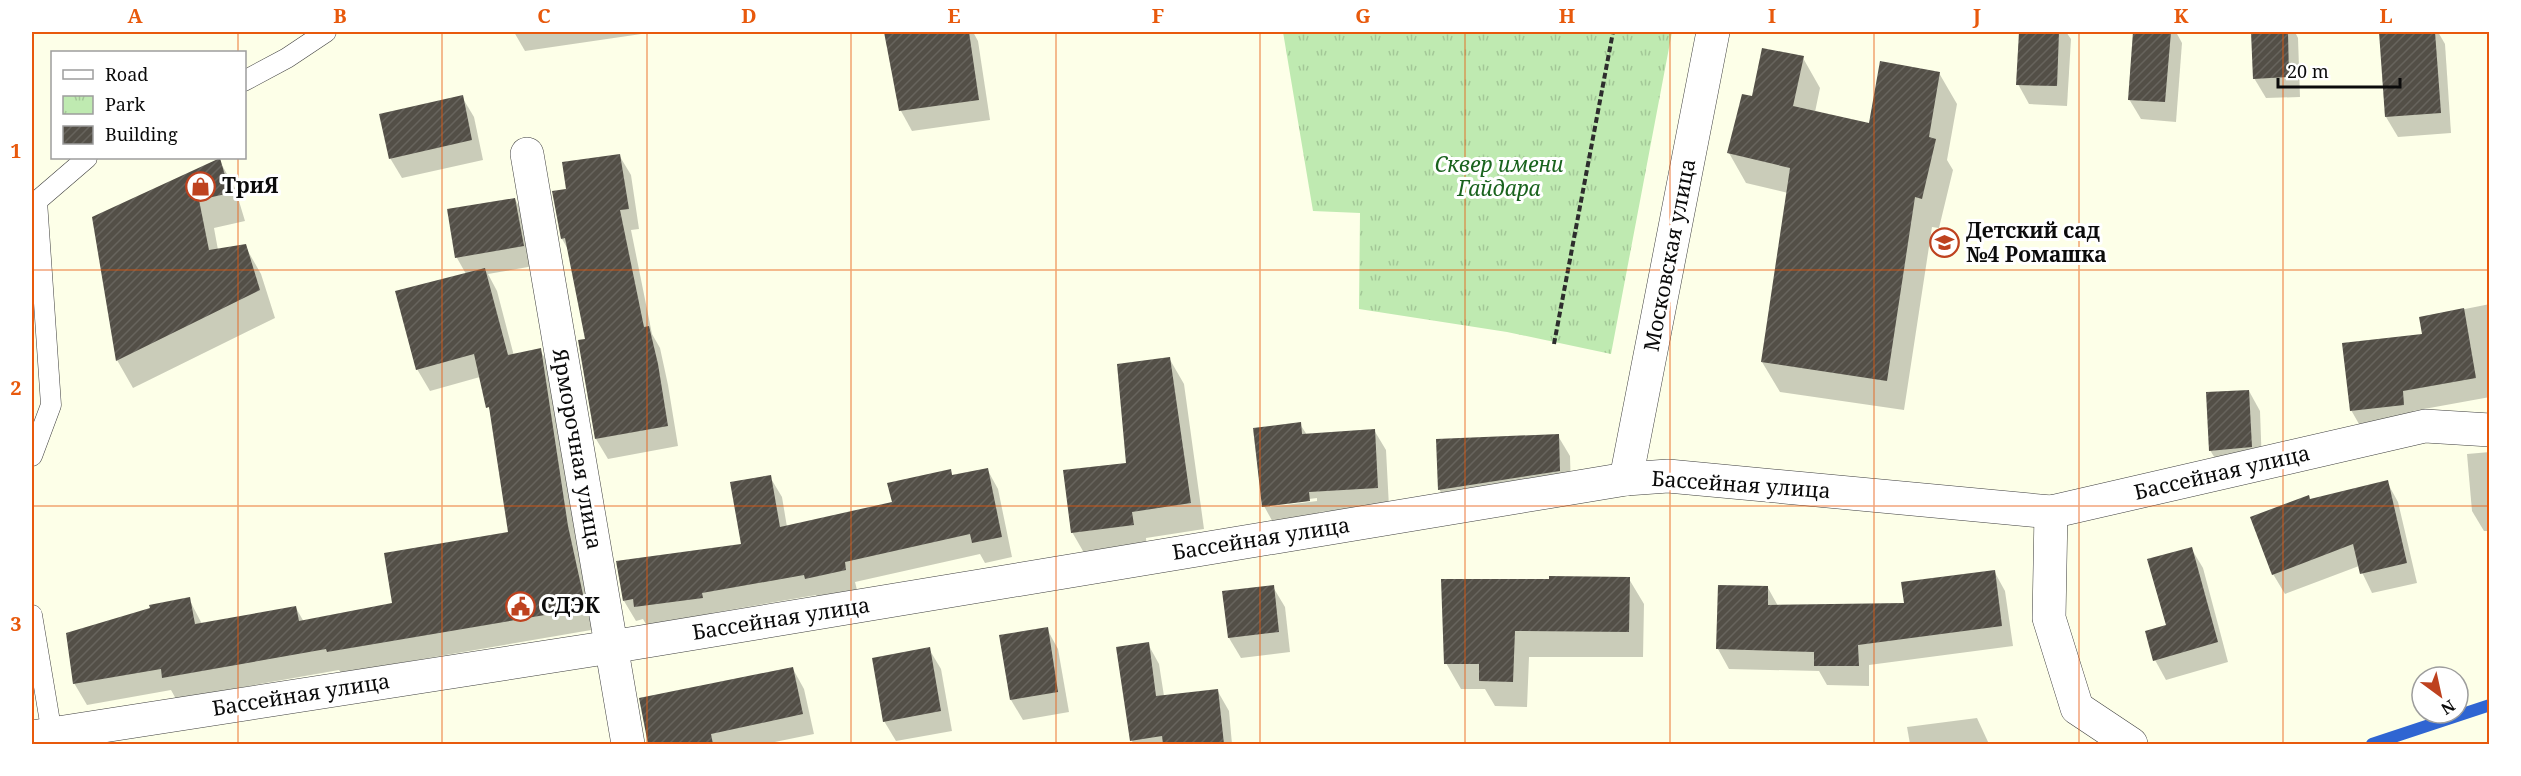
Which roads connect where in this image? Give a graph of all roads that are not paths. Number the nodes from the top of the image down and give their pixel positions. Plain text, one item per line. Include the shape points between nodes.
1 (326, 32) edge
2 (1713, 32) edge
3 (246, 80) edge
4 (527, 154) dead end
5 (86, 159) edge
6 (2490, 430) edge
7 (32, 456) edge
8 (1626, 479) junction
9 (2052, 512) junction
10 (32, 615) edge
11 (611, 647) junction
12 (42, 736) edge
13 (627, 744) edge
14 (2131, 744) edge

1 - 3 lane
2 - 8 street, Московская улица
4 - 11 street, Ярморочная улица
5 - 7 lane via 37,201 51,405
6 - 9 street, Бассейная улица via 2425,426
8 - 9 street, Бассейная улица via 1668,476
8 - 11 street, Бассейная улица
9 - 14 street via 2049,618 2077,708
10 - 12 lane
11 - 12 street, Бассейная улица
11 - 13 street, Ярморочная улица

